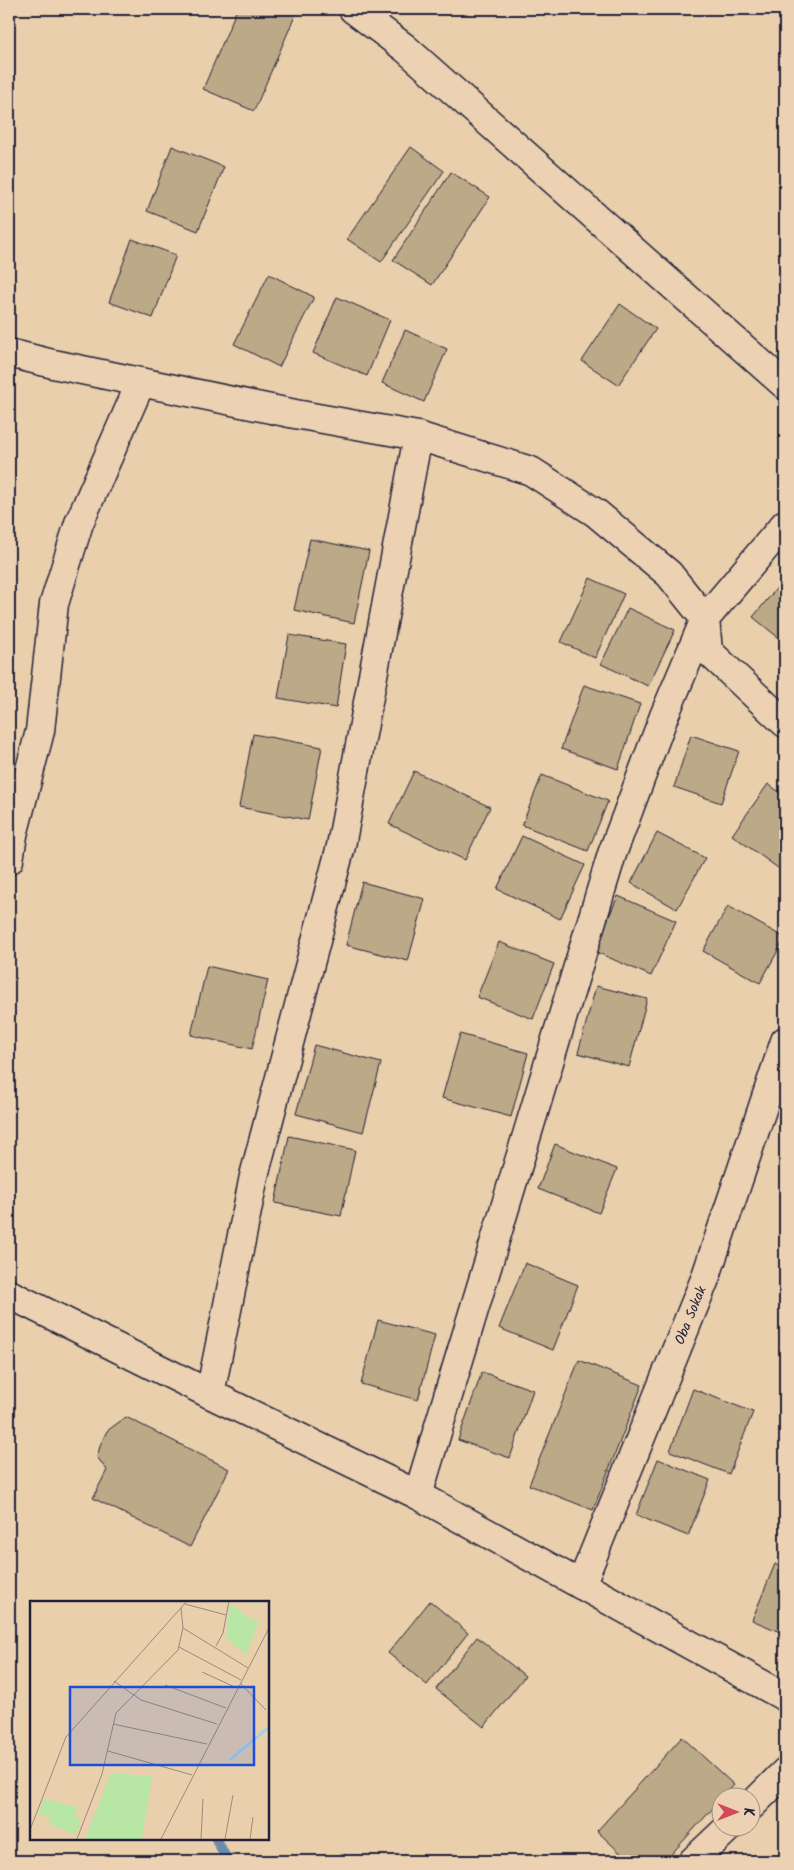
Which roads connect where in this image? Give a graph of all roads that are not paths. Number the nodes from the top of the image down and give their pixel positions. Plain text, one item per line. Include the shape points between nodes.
1 (353, 9) edge
2 (9, 353) edge
3 (141, 382) junction
4 (785, 385) edge
5 (418, 436) junction
6 (785, 524) edge
7 (705, 620) junction
8 (785, 723) edge
9 (9, 860) edge
10 (785, 1040) edge
11 (9, 1294) edge
12 (210, 1394) junction
13 (418, 1495) junction
14 (580, 1585) junction
15 (785, 1697) edge
16 (785, 1772) edge
17 (762, 1795) edge
18 (717, 1838) edge
19 (693, 1861) edge

1 - 4 street via 405,48
2 - 3 street
3 - 5 street
3 - 9 street via 79,523 54,604 40,732
5 - 7 street via 539,476 596,513 669,574
5 - 12 street via 341,846 254,1176
6 - 7 street
7 - 8 street via 708,651
7 - 13 street via 664,716 612,854
10 - 14 street, Oba Sokak via 705,1279
11 - 12 street
12 - 13 street
13 - 14 street
14 - 15 street
16 - 17 street
18 - 19 street

